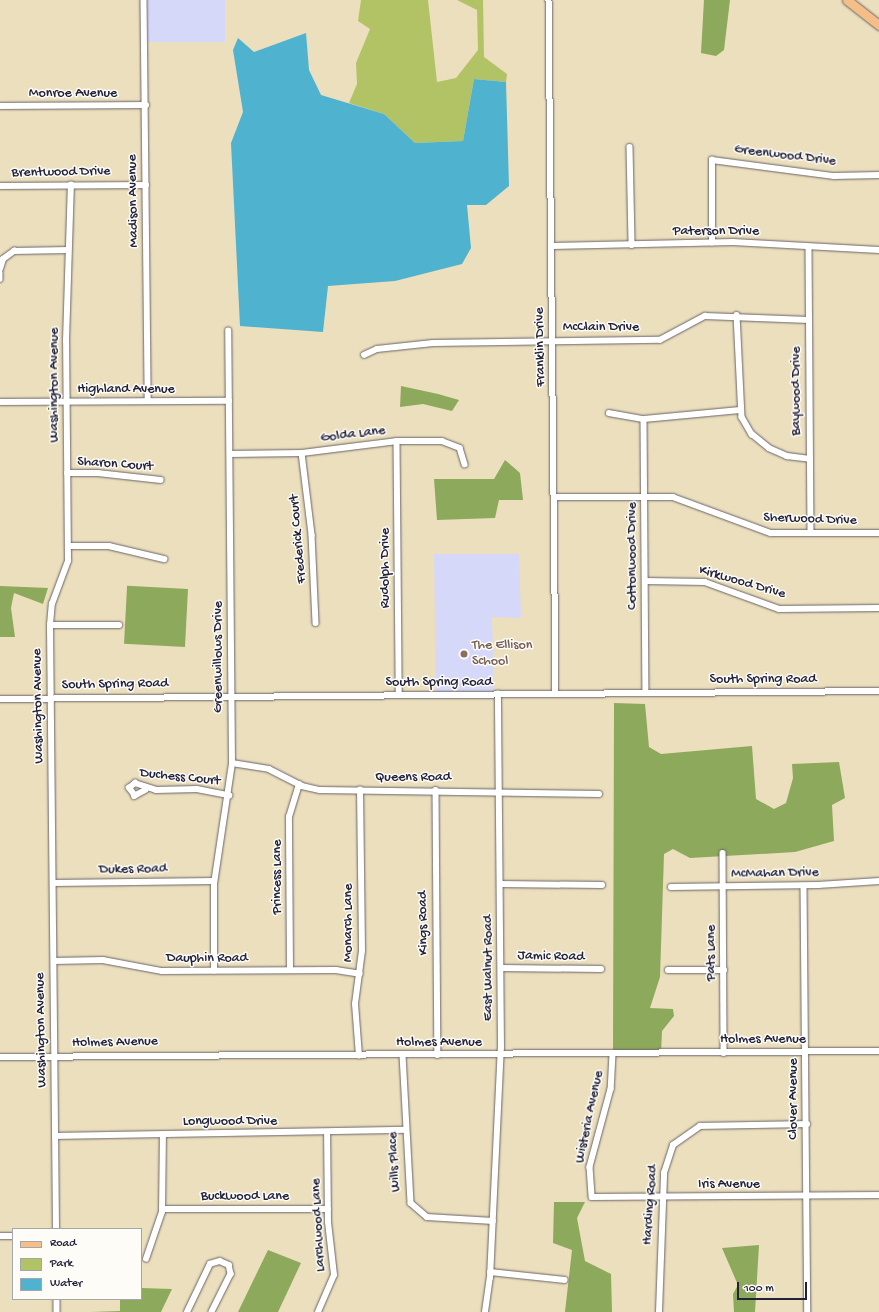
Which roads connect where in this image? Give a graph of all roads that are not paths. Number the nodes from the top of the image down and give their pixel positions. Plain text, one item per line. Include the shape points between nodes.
1 (144, 0) edge
2 (549, 0) edge
3 (846, 0) edge
4 (879, 25) edge
5 (146, 105) junction
6 (0, 106) edge
7 (630, 147) dead end
8 (879, 175) edge
9 (70, 185) junction
10 (146, 185) junction
11 (0, 186) edge
12 (712, 243) junction
13 (632, 245) junction
14 (552, 246) junction
15 (809, 248) junction
16 (68, 250) junction
17 (879, 250) edge
18 (0, 269) edge
19 (0, 273) edge
20 (0, 280) edge
21 (737, 315) junction
22 (809, 320) junction
23 (228, 331) dead end
24 (553, 340) junction
25 (364, 355) dead end
26 (148, 401) junction
27 (229, 401) junction
28 (0, 402) edge
29 (67, 402) junction
30 (740, 410) junction
31 (609, 413) dead end
32 (644, 419) junction
33 (397, 441) junction
34 (302, 453) junction
35 (230, 454) junction
36 (810, 459) junction
37 (465, 464) dead end
38 (67, 473) junction
39 (161, 480) dead end
40 (645, 496) junction
41 (554, 497) junction
42 (811, 533) junction
43 (879, 533) edge
44 (68, 546) junction
45 (164, 559) dead end
46 (646, 581) junction
47 (879, 608) edge
48 (316, 623) dead end
49 (50, 625) junction
50 (119, 625) dead end
51 (879, 692) edge
52 (646, 693) junction
53 (498, 694) junction
54 (556, 694) junction
55 (399, 695) junction
56 (232, 696) junction
57 (0, 698) edge
58 (51, 698) junction
59 (232, 763) junction
60 (299, 785) junction
61 (146, 790) dead end
62 (360, 790) junction
63 (436, 790) junction
64 (499, 791) junction
65 (599, 794) dead end
66 (229, 795) junction
67 (723, 853) dead end
68 (214, 881) junction
69 (879, 881) edge
70 (53, 883) junction
71 (500, 884) junction
72 (602, 884) dead end
73 (804, 886) junction
74 (671, 887) dead end
75 (723, 887) junction
76 (54, 961) junction
77 (501, 968) junction
78 (601, 969) dead end
79 (290, 970) junction
80 (668, 970) dead end
81 (724, 970) junction
82 (214, 971) junction
83 (360, 974) junction
84 (879, 1051) edge
85 (806, 1052) junction
86 (724, 1053) junction
87 (501, 1054) junction
88 (613, 1054) junction
89 (403, 1055) junction
90 (438, 1055) junction
91 (0, 1056) edge
92 (55, 1056) junction
93 (359, 1056) junction
94 (807, 1124) junction
95 (405, 1130) junction
96 (327, 1133) junction
97 (163, 1135) junction
98 (56, 1136) junction
99 (589, 1186) joint
100 (879, 1195) edge
101 (807, 1196) junction
102 (664, 1197) junction
103 (163, 1209) junction
104 (328, 1209) junction
105 (493, 1221) junction
106 (56, 1228) edge
107 (0, 1236) edge
108 (12, 1236) edge
109 (146, 1259) dead end
110 (490, 1272) junction
111 (565, 1280) dead end
112 (57, 1300) edge
113 (57, 1312) edge
114 (187, 1312) edge
115 (212, 1312) edge
116 (318, 1312) edge
117 (485, 1312) edge
118 (659, 1312) edge
119 (808, 1312) edge

1 - 5 street, Madison Avenue
2 - 14 street, Franklin Drive
3 - 4 main road
5 - 6 street, Monroe Avenue
5 - 10 street, Madison Avenue
7 - 13 street
8 - 12 street, Greenwood Drive via 834,176 712,160
9 - 10 street, Brentwood Drive
9 - 11 street, Brentwood Drive
9 - 16 street, Washington Avenue
10 - 26 street, Madison Avenue
12 - 13 street, Paterson Drive
12 - 15 street, Paterson Drive
13 - 14 street, Paterson Drive
14 - 24 street, Franklin Drive
15 - 17 street, Paterson Drive
15 - 22 street, Baywood Drive
16 - 18 street via 14,251 3,259
16 - 29 street, Washington Avenue
19 - 20 street
21 - 22 street, McClain Drive
21 - 24 street, McClain Drive via 705,316 660,340
21 - 30 street
22 - 36 street, Baywood Drive
23 - 27 street, Greenwillows Drive
24 - 25 street, McClain Drive via 413,345 377,349
24 - 41 street, Franklin Drive
26 - 27 street, Highland Avenue
26 - 29 street, Highland Avenue
27 - 35 street, Greenwillows Drive
28 - 29 street, Highland Avenue
29 - 38 street, Washington Avenue
30 - 32 street
30 - 36 street via 752,434 764,446 782,455
31 - 32 street
32 - 40 street, Cottonwood Drive
33 - 34 street, Golda Lane
33 - 37 street, Golda Lane via 449,442 463,452
33 - 55 street, Rudolph Drive
34 - 35 street, Golda Lane
34 - 48 street, Frederick Court via 312,536
35 - 56 street, Greenwillows Drive
36 - 42 street, Baywood Drive
38 - 39 street, Sharon Court via 98,473
38 - 44 street, Washington Avenue
40 - 41 street, Sherwood Drive
40 - 42 street, Sherwood Drive via 684,499 771,533
40 - 46 street, Cottonwood Drive
41 - 54 street, Franklin Drive
42 - 43 street, Sherwood Drive
44 - 45 street via 109,546
44 - 49 street, Washington Avenue via 68,561 52,604
46 - 47 street, Kirkwood Drive via 705,582 779,609
46 - 52 street, Cottonwood Drive
49 - 50 street
49 - 58 street, Washington Avenue
51 - 52 street, South Spring Road
52 - 54 street, South Spring Road
53 - 54 street, South Spring Road
53 - 55 street, South Spring Road
53 - 64 street, East Walnut Road
55 - 56 street, South Spring Road
56 - 58 street, South Spring Road
56 - 59 street, Greenwillows Drive
57 - 58 street, South Spring Road
58 - 70 street, Washington Avenue
59 - 60 street, Queens Road via 269,769
59 - 66 street, Greenwillows Drive
60 - 62 street, Queens Road via 320,790
60 - 79 street, Princess Lane via 289,817
61 - 66 street, Duchess Court via 135,796 129,788 136,784 156,790 197,789
62 - 63 street, Queens Road
62 - 83 street, Monarch Lane
63 - 64 street, Queens Road
63 - 90 street, Kings Road
64 - 65 street, Queens Road
64 - 71 street, East Walnut Road
66 - 68 street, Greenwillows Drive
67 - 75 street, Pats Lane
68 - 70 street, Dukes Road
68 - 82 street, Greenwillows Drive
69 - 73 street, McMahan Drive
70 - 76 street, Washington Avenue
71 - 72 street
71 - 77 street, East Walnut Road
73 - 75 street, McMahan Drive
73 - 85 street, Clover Avenue
74 - 75 street, McMahan Drive
75 - 81 street, Pats Lane
76 - 82 street, Dauphin Road via 103,960 155,970
76 - 92 street, Washington Avenue
77 - 78 street, Jamic Road
77 - 87 street, East Walnut Road
79 - 82 street, Dauphin Road
79 - 83 street, Dauphin Road via 336,970
80 - 81 street
81 - 86 street, Pats Lane
83 - 93 street, Monarch Lane via 355,1001
84 - 85 street, Holmes Avenue
85 - 86 street, Holmes Avenue
85 - 94 street, Clover Avenue
86 - 88 street, Holmes Avenue
87 - 88 street, Holmes Avenue
87 - 90 street, Holmes Avenue
87 - 105 street, East Walnut Road
88 - 99 street, Wisteria Avenue via 611,1089 590,1167
89 - 90 street, Holmes Avenue
89 - 93 street, Holmes Avenue
89 - 95 street, Wills Place
91 - 92 street, Holmes Avenue
92 - 93 street, Holmes Avenue via 307,1053
92 - 98 street, Washington Avenue
94 - 101 street, Clover Avenue
94 - 102 street, Harding Road via 694,1128 676,1140 668,1153
95 - 96 street, Longwood Drive
95 - 105 street, Wills Place via 408,1194 413,1207 435,1219
96 - 97 street, Longwood Drive
96 - 104 street, Larchwood Lane
97 - 98 street, Longwood Drive
97 - 103 street
98 - 106 street, Washington Avenue
99 - 102 street, Iris Avenue via 592,1197
100 - 101 street, Iris Avenue
101 - 102 street, Iris Avenue
101 - 119 street, Clover Avenue
102 - 118 street, Harding Road
103 - 104 street, Buckwood Lane
103 - 109 street
104 - 116 street, Larchwood Lane via 334,1275
105 - 110 street, East Walnut Road
107 - 108 street
110 - 111 street
110 - 117 street, East Walnut Road
112 - 113 street
114 - 115 street via 210,1264 220,1261 229,1265 231,1274

